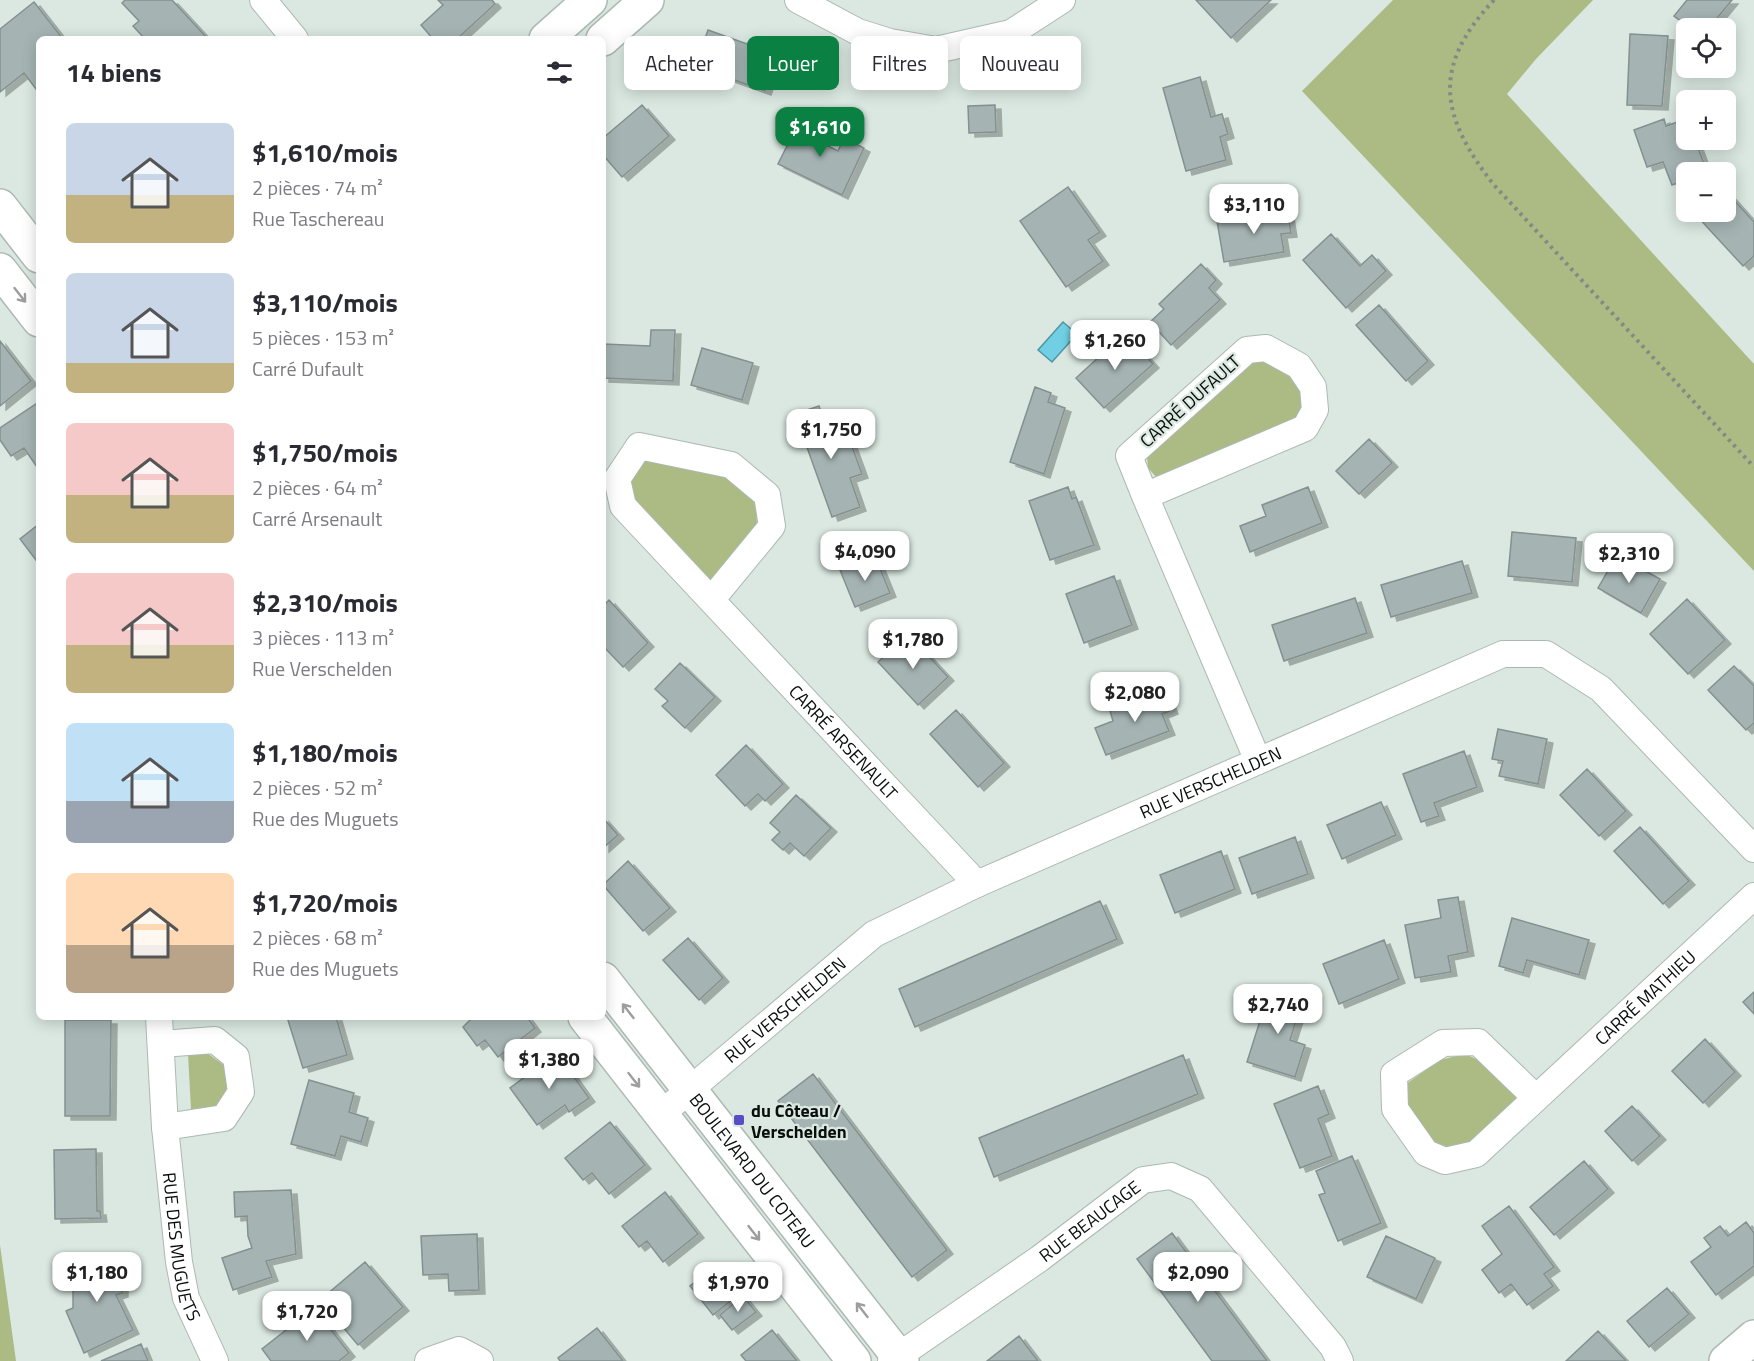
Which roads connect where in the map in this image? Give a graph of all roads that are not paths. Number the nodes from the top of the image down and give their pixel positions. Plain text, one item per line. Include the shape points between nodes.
1 (263, 0) edge
2 (647, 0) edge
3 (798, 0) edge
4 (1062, 0) edge
5 (586, 1) edge
6 (293, 36) edge
7 (549, 36) edge
8 (606, 36) edge
9 (0, 206) edge
10 (36, 252) edge
11 (0, 270) edge
12 (36, 316) edge
13 (1146, 496) junction
14 (712, 599) junction
15 (1258, 761) junction
16 (1754, 849) edge
17 (977, 884) junction
18 (1754, 896) edge
19 (606, 983) edge
20 (159, 1020) edge
21 (587, 1020) edge
22 (161, 1044) junction
23 (690, 1090) junction
24 (1535, 1097) junction
25 (661, 1114) junction
26 (165, 1127) junction
27 (1754, 1337) edge
28 (897, 1359) edge
29 (215, 1361) edge
30 (428, 1361) edge
31 (480, 1361) edge
32 (854, 1361) edge
33 (1340, 1361) edge
34 (1726, 1361) edge

1 - 6 street
2 - 8 street
3 - 4 street via 858,32 936,50 1011,33
5 - 7 street
9 - 10 street
11 -> 12 street
13 - 13 street, CARRÉ DUFAULT via 1305,428 1315,410 1313,387 1299,366 1266,348 1247,350 1129,456
13 - 15 street, CARRÉ DUFAULT
14 - 14 street, CARRÉ ARSENAULT via 772,526 767,495 731,465 639,446 617,479 623,506
14 - 17 street, CARRÉ ARSENAULT
15 - 16 street, RUE VERSCHELDEN via 1503,654 1546,654 1601,689
15 - 17 street, RUE VERSCHELDEN
17 - 23 street, RUE VERSCHELDEN via 874,934
18 - 24 street, CARRÉ MATHIEU
23 -> 19 street, BOULEVARD DU COTEAU
20 - 22 street, RUE DES MUGUETS
21 -> 25 street, BOULEVARD DU COTEAU
22 - 26 street, RUE DES MUGUETS
22 - 26 street via 214,1040 236,1057 241,1092 224,1118
23 - 25 street, RUE VERSCHELDEN
28 -> 23 street, BOULEVARD DU COTEAU
24 - 24 street, CARRÉ MATHIEU via 1478,1042 1443,1043 1394,1074 1395,1108 1426,1153 1445,1161 1476,1154
25 -> 32 street, BOULEVARD DU COTEAU
26 - 29 street, RUE DES MUGUETS via 186,1298
27 - 34 street
28 - 33 street, RUE BEAUCAGE via 1143,1180 1171,1176 1200,1189 1333,1347
30 - 31 street via 459,1350

